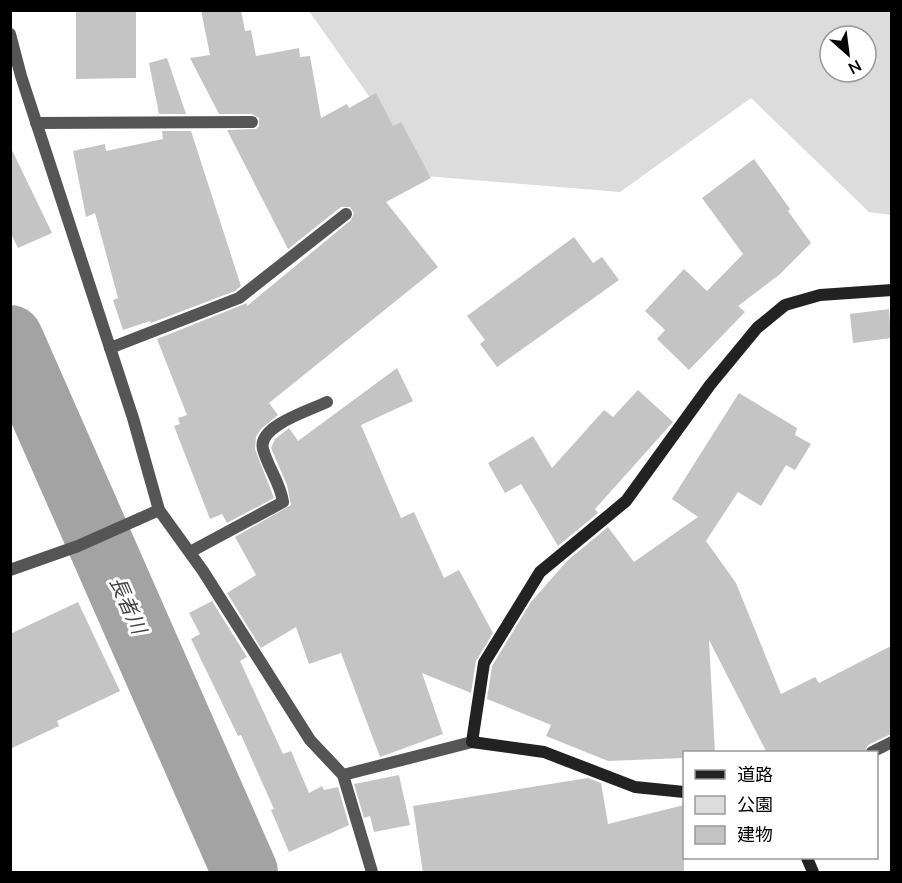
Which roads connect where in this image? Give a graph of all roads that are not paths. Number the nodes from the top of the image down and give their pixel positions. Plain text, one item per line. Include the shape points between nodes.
1 (10, 34) edge
2 (252, 122) dead end
3 (36, 123) junction
4 (346, 214) dead end
5 (891, 290) edge
6 (110, 348) junction
7 (327, 402) dead end
8 (159, 510) junction
9 (190, 552) junction
10 (10, 570) edge
11 (472, 742) junction
12 (891, 742) edge
13 (875, 751) edge
14 (343, 776) junction
15 (683, 792) edge
16 (807, 859) edge
17 (372, 873) edge
18 (813, 873) edge

1 - 3 street
2 - 3 street
3 - 6 street
4 - 6 street via 239,298
5 - 11 street via 820,295 785,305 757,328 710,385 626,501 540,572 484,663
6 - 8 street
7 - 9 street via 277,425 265,435 262,447 281,488 283,502
8 - 9 street
8 - 10 street via 78,546
9 - 14 street via 310,740
11 - 14 street
11 - 15 street via 544,752 635,787
12 - 13 street
14 - 17 street
16 - 18 street

